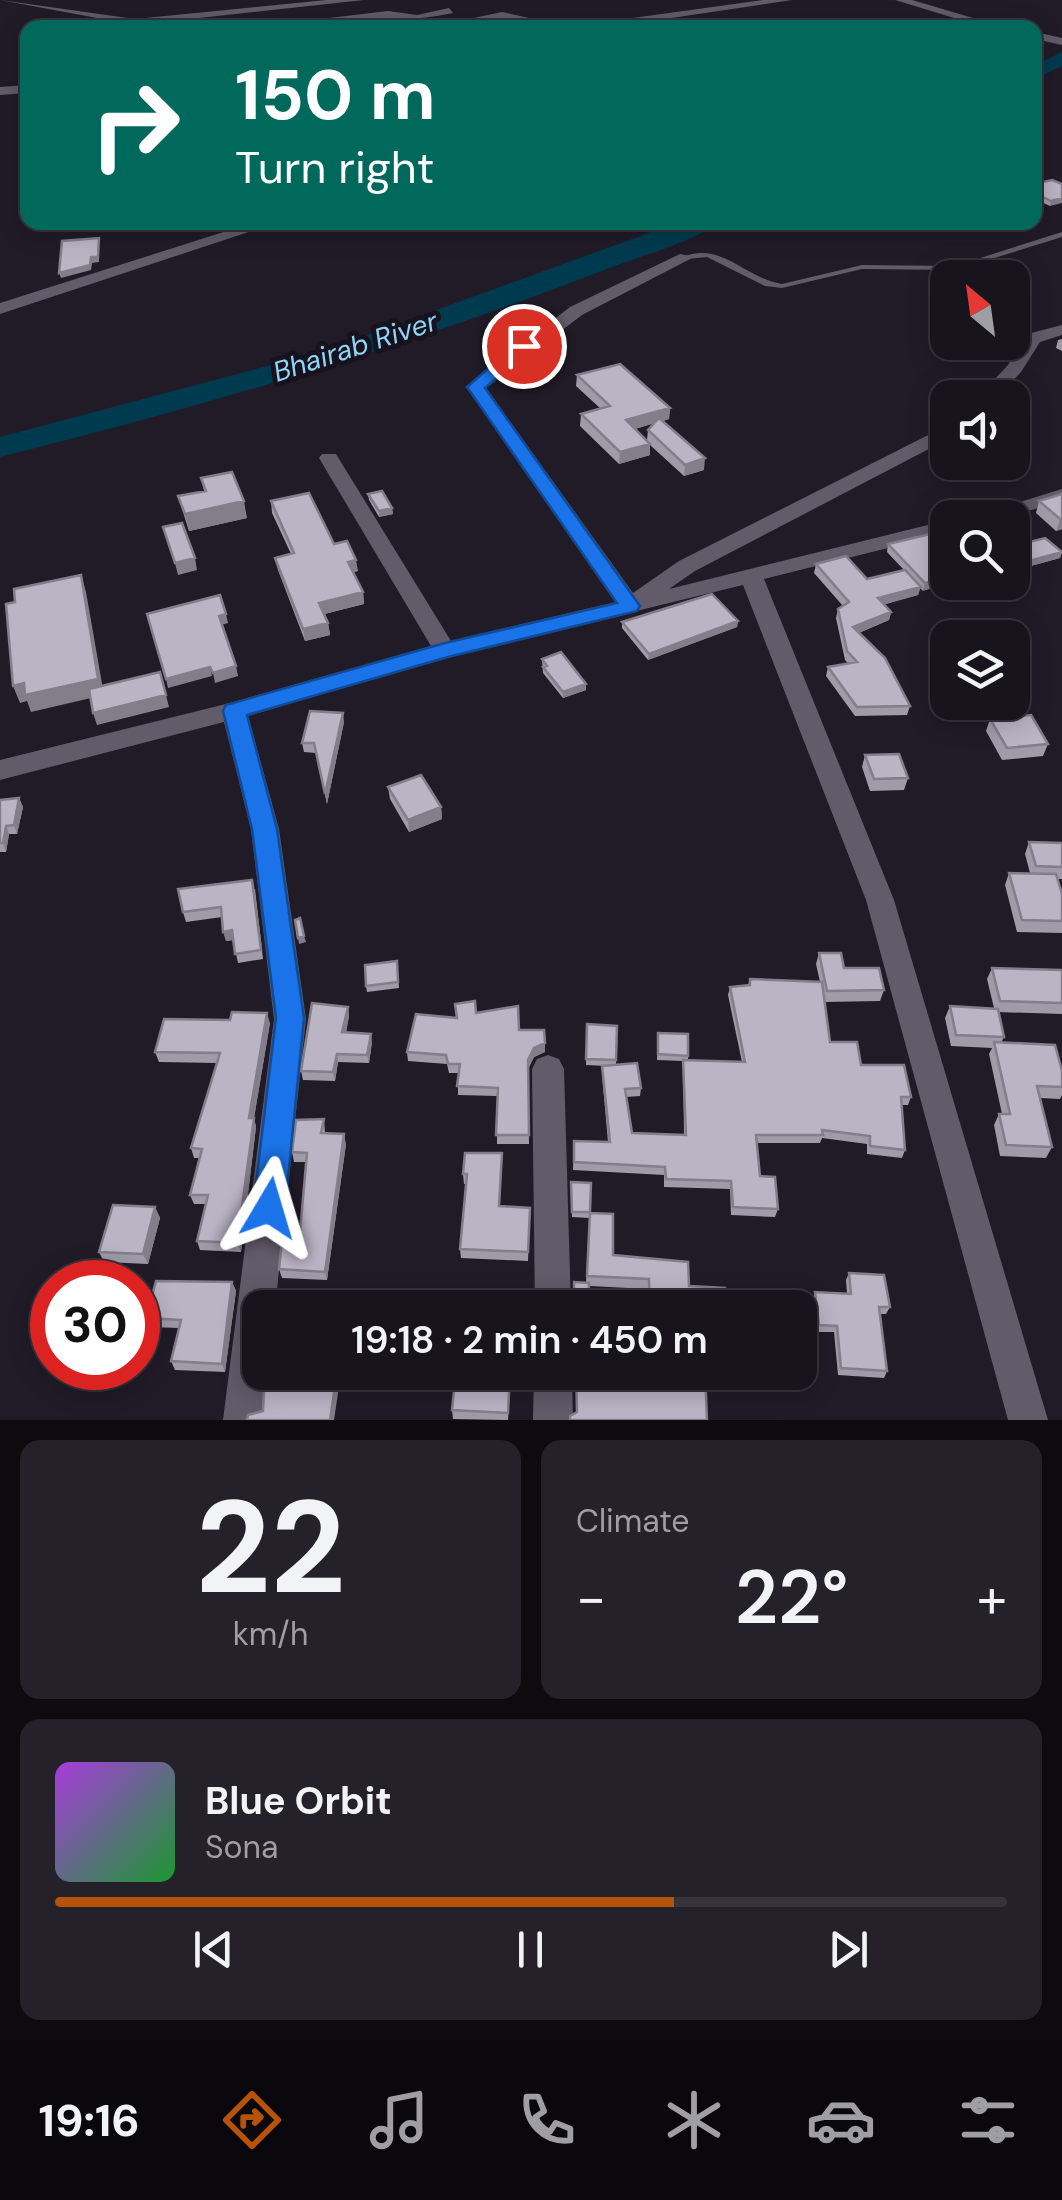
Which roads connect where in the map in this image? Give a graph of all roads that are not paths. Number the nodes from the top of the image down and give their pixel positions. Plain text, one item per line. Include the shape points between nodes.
1 (1, 0) edge
2 (359, 0) edge
3 (787, 0) edge
4 (900, 0) edge
5 (287, 8) junction
6 (502, 15) junction
7 (135, 20) edge
8 (161, 20) edge
9 (474, 20) edge
10 (524, 20) edge
11 (640, 20) edge
12 (973, 20) edge
13 (247, 230) edge
14 (1062, 234) edge
15 (686, 257) joint
16 (0, 309) edge
17 (1062, 330) edge
18 (1003, 380) edge
19 (930, 440) edge
20 (329, 458) dead end
21 (1062, 495) edge
22 (1030, 504) edge
23 (930, 531) edge
24 (751, 576) junction
25 (630, 606) junction
26 (445, 650) junction
27 (234, 711) junction
28 (0, 770) edge
29 (548, 1069) dead end
30 (552, 1290) edge
31 (553, 1390) edge
32 (243, 1420) edge
33 (554, 1420) edge
34 (1028, 1420) edge

1 - 7 street
2 - 5 street
3 - 11 street
4 - 12 street
5 - 6 street via 344,20 417,18 473,7
5 - 8 street
6 - 9 street
6 - 10 street
13 - 16 street
14 - 15 lane via 956,268 862,267 782,286 708,254
15 - 25 street via 576,311 476,387
17 - 18 street via 1033,338
19 - 25 street via 688,566
20 - 26 street
21 - 22 street
23 - 24 street
24 - 25 street
24 - 34 street via 880,900
25 - 26 street
26 - 27 street
27 - 28 street
27 - 32 street via 265,829 290,1018
29 - 30 street
31 - 33 street

